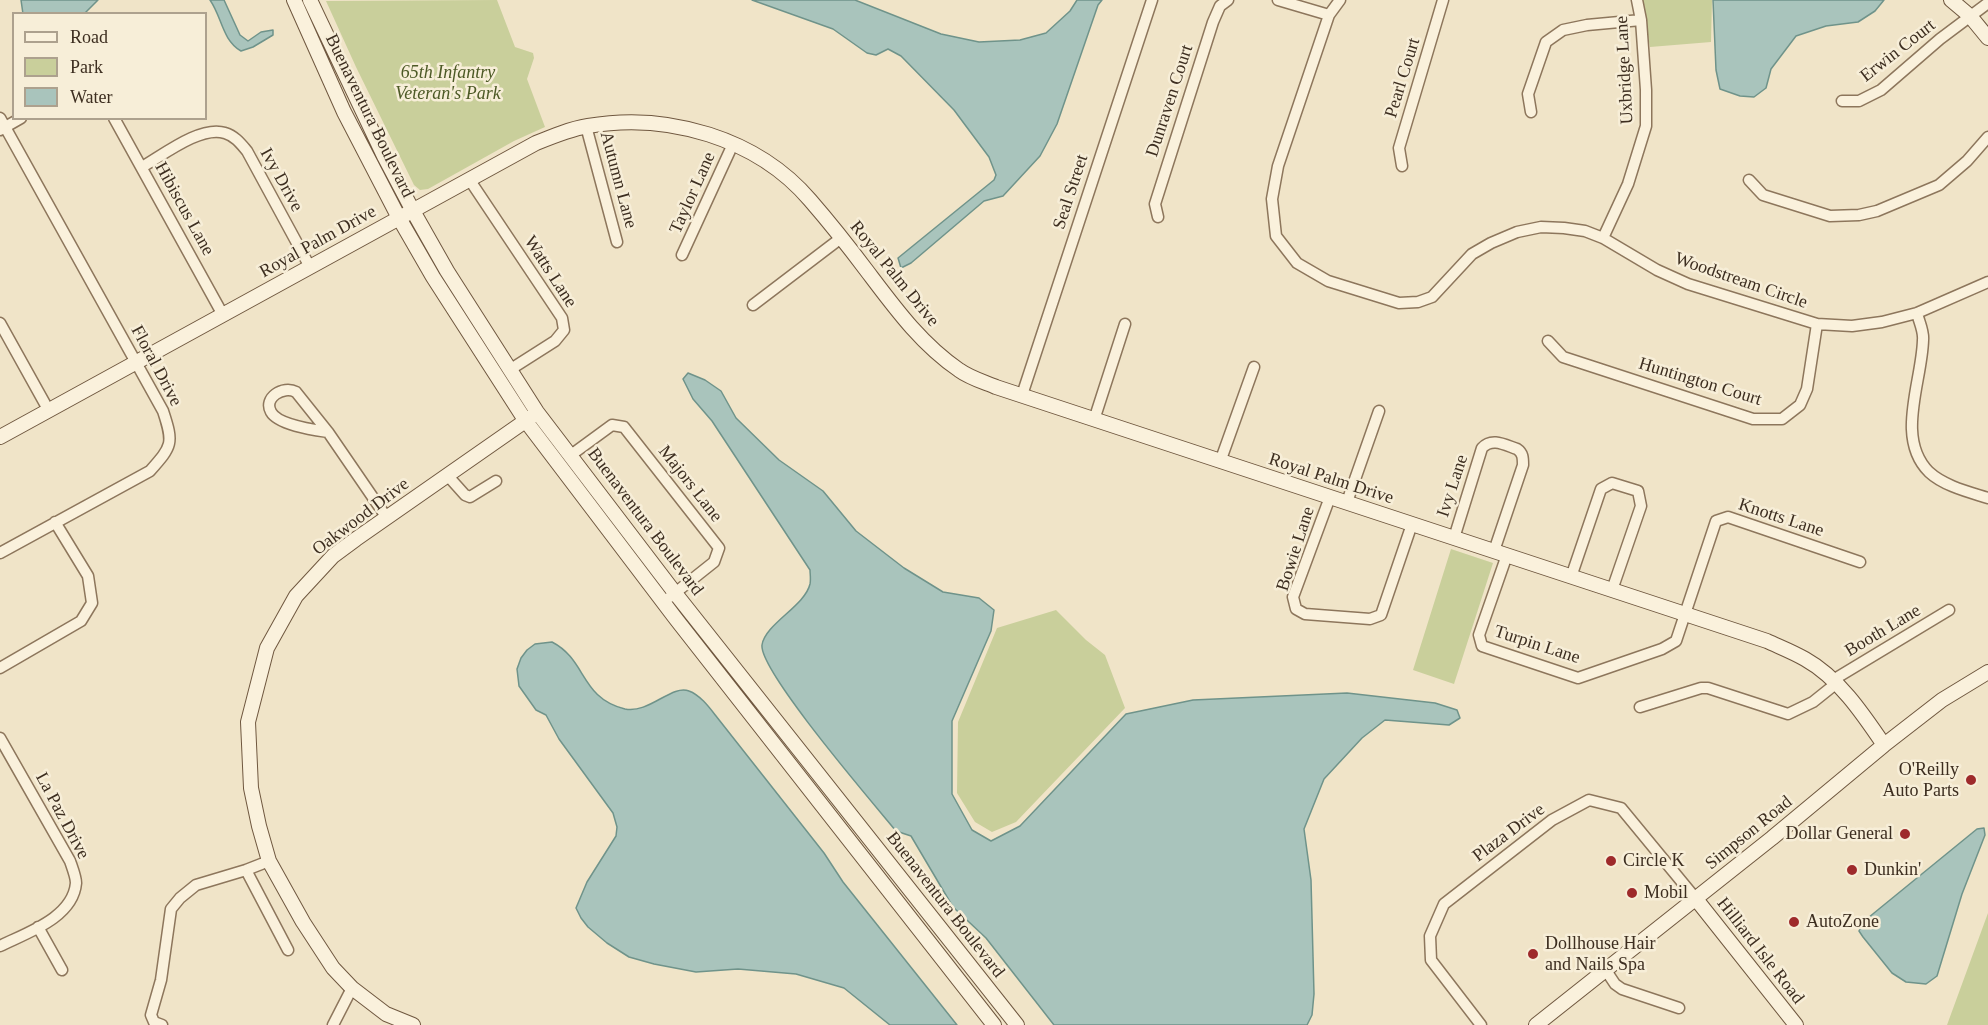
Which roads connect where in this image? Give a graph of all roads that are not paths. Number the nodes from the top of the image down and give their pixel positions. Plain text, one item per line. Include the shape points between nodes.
1 (294, 0) edge
2 (310, 0) edge
3 (1152, 0) edge
4 (1228, 0) edge
5 (1278, 0) edge
6 (1340, 0) edge
7 (1443, 0) edge
8 (1637, 0) edge
9 (1951, 0) edge
10 (1988, 3) edge
11 (1329, 15) junction
12 (1970, 16) junction
13 (1641, 20) junction
14 (1988, 38) edge
15 (1842, 101) dead end
16 (1531, 112) dead end
17 (115, 120) edge
18 (2, 125) edge
19 (586, 126) junction
20 (1988, 137) edge
21 (733, 144) junction
22 (1402, 166) dead end
23 (142, 167) junction
24 (469, 179) junction
25 (1749, 180) dead end
26 (413, 211) junction
27 (1158, 217) dead end
28 (399, 218) junction
29 (842, 238) junction
30 (1603, 238) junction
31 (617, 242) dead end
32 (682, 255) dead end
33 (310, 267) junction
34 (1988, 282) edge
35 (753, 305) dead end
36 (1917, 313) junction
37 (223, 315) junction
38 (0, 323) edge
39 (1125, 324) dead end
40 (1817, 324) junction
41 (1548, 341) dead end
42 (136, 363) junction
43 (1254, 367) dead end
44 (511, 369) junction
45 (1022, 395) junction
46 (49, 411) junction
47 (1379, 411) dead end
48 (537, 412) junction
49 (525, 420) junction
50 (1094, 420) junction
51 (328, 432) junction
52 (0, 437) edge
53 (571, 454) junction
54 (1220, 462) junction
55 (448, 476) junction
56 (496, 481) dead end
57 (1330, 497) junction
58 (1988, 498) edge
59 (1347, 502) junction
60 (387, 518) junction
61 (55, 522) junction
62 (1412, 524) junction
63 (1454, 538) junction
64 (0, 553) edge
65 (1500, 553) junction
66 (1860, 562) dead end
67 (1571, 577) junction
68 (1612, 591) junction
69 (675, 593) junction
70 (663, 602) junction
71 (688, 609) junction
72 (1949, 610) dead end
73 (1685, 614) junction
74 (676, 619) junction
75 (0, 668) edge
76 (1988, 672) edge
77 (1833, 680) junction
78 (1640, 707) dead end
79 (0, 738) edge
80 (1884, 744) junction
81 (269, 861) junction
82 (246, 870) junction
83 (1696, 899) junction
84 (38, 927) junction
85 (0, 946) edge
86 (288, 950) dead end
87 (1605, 969) junction
88 (62, 970) dead end
89 (352, 988) junction
90 (1679, 1008) dead end
91 (162, 1025) edge
92 (333, 1025) edge
93 (413, 1025) edge
94 (994, 1025) edge
95 (1017, 1025) edge
96 (1481, 1025) edge
97 (1536, 1025) edge
98 (1796, 1025) edge

1 - 28 street, Buenaventura Boulevard via 344,112
2 - 26 street, Buenaventura Boulevard
3 - 45 street, Seal Street
4 - 27 street, Dunraven Court via 1220,6 1213,22 1155,204
5 - 11 street
6 - 11 street, Woodstream Circle
7 - 22 street, Pearl Court via 1399,148
8 - 13 street, Uxbridge Lane
9 - 12 street
10 - 12 street, Erwin Court
11 - 30 street, Woodstream Circle via 1278,166 1272,199 1276,236 1297,263 1328,281 1399,303 1418,302 1432,297 1472,254 1517,232 1564,228
12 - 14 street
12 - 15 street, Erwin Court via 1881,90 1859,101
13 - 16 street via 1563,30 1546,42 1528,94
13 - 30 street, Uxbridge Lane via 1646,126 1628,184
17 - 23 street, Hibiscus Lane
18 - 42 street, Floral Drive
19 - 21 street, Royal Palm Drive via 616,122 668,125 696,130
19 - 24 street, Royal Palm Drive via 536,143
19 - 31 street, Autumn Lane
20 - 25 street via 1939,185 1859,215 1830,216 1763,195
21 - 29 street, Royal Palm Drive via 765,161 795,184
21 - 32 street, Taylor Lane
23 - 33 street, Ivy Drive via 197,135 226,133 247,151
23 - 37 street, Hibiscus Lane
24 - 26 street, Royal Palm Drive
24 - 44 street, Watts Lane via 562,318 564,330 555,341
26 - 28 street, Royal Palm Drive
26 - 44 street, Buenaventura Boulevard
28 - 33 street, Royal Palm Drive
28 - 49 street, Buenaventura Boulevard
29 - 35 street
29 - 45 street, Royal Palm Drive via 904,320 933,350 961,371
30 - 40 street, Woodstream Circle via 1688,284
33 - 37 street, Royal Palm Drive
34 - 36 street, Woodstream Circle
36 - 40 street, Woodstream Circle via 1852,326
36 - 58 street via 1924,337 1911,432 1915,452 1930,473
37 - 42 street, Royal Palm Drive
38 - 46 street
39 - 50 street
40 - 41 street, Huntington Court via 1807,389 1800,405 1782,419 1753,418 1563,357
42 - 46 street, Royal Palm Drive
42 - 61 street, Floral Drive via 163,411 170,433 168,450 150,471
43 - 54 street
44 - 48 street, Buenaventura Boulevard
45 - 50 street, Royal Palm Drive
46 - 52 street, Royal Palm Drive
47 - 59 street
48 - 49 street, Oakwood Drive
48 - 53 street, Buenaventura Boulevard
49 - 55 street, Oakwood Drive
49 - 70 street, Buenaventura Boulevard
50 - 54 street, Royal Palm Drive
51 - 51 street via 296,392 282,390 273,396 269,404 275,417
51 - 60 street
53 - 69 street, Buenaventura Boulevard
53 - 69 street, Majors Lane via 612,425 624,427 719,548 714,562
54 - 57 street, Royal Palm Drive
55 - 56 street via 470,497
55 - 60 street, Oakwood Drive
57 - 59 street, Royal Palm Drive
57 - 62 street, Bowie Lane via 1293,597 1296,609 1305,614 1370,619 1381,615
59 - 62 street, Royal Palm Drive
60 - 81 street, Oakwood Drive via 333,556 311,579 267,648 248,722 251,788
61 - 64 street, Floral Drive
61 - 75 street via 88,576 92,603 81,621
62 - 63 street, Royal Palm Drive
63 - 65 street, Royal Palm Drive
63 - 65 street, Ivy Lane via 1482,448 1493,441 1517,449 1523,458
65 - 67 street, Royal Palm Drive
65 - 73 street, Turpin Lane via 1479,635 1482,646 1578,678 1676,641
66 - 73 street, Knotts Lane via 1728,517 1716,521
67 - 68 street, Royal Palm Drive
67 - 68 street via 1601,489 1612,483 1638,491 1641,506
68 - 73 street, Royal Palm Drive
69 - 70 street, Majors Lane
69 - 71 street, Buenaventura Boulevard
70 - 74 street, Buenaventura Boulevard
71 - 74 street
71 - 95 street, Buenaventura Boulevard
72 - 77 street, Booth Lane
73 - 77 street, Royal Palm Drive via 1767,641 1807,660
74 - 94 street, Buenaventura Boulevard
76 - 80 street, Simpson Road via 1942,700
77 - 78 street, Booth Lane via 1833,686 1813,702 1788,714 1708,688
77 - 80 street, Royal Palm Drive
79 - 84 street, La Paz Drive via 70,861 76,883 69,904
80 - 83 street, Simpson Road
81 - 82 street
81 - 89 street, Oakwood Drive via 333,968
82 - 86 street
82 - 91 street via 196,885 171,909 161,980 151,1015 154,1022
83 - 87 street, Simpson Road
83 - 96 street, Plaza Drive via 1621,808 1589,800 1552,820 1444,904 1430,936 1431,960
83 - 98 street, Hilliard Isle Road
84 - 85 street, La Paz Drive
84 - 88 street
87 - 90 street via 1622,989
87 - 97 street, Simpson Road
89 - 92 street
89 - 93 street, Oakwood Drive via 386,1014

